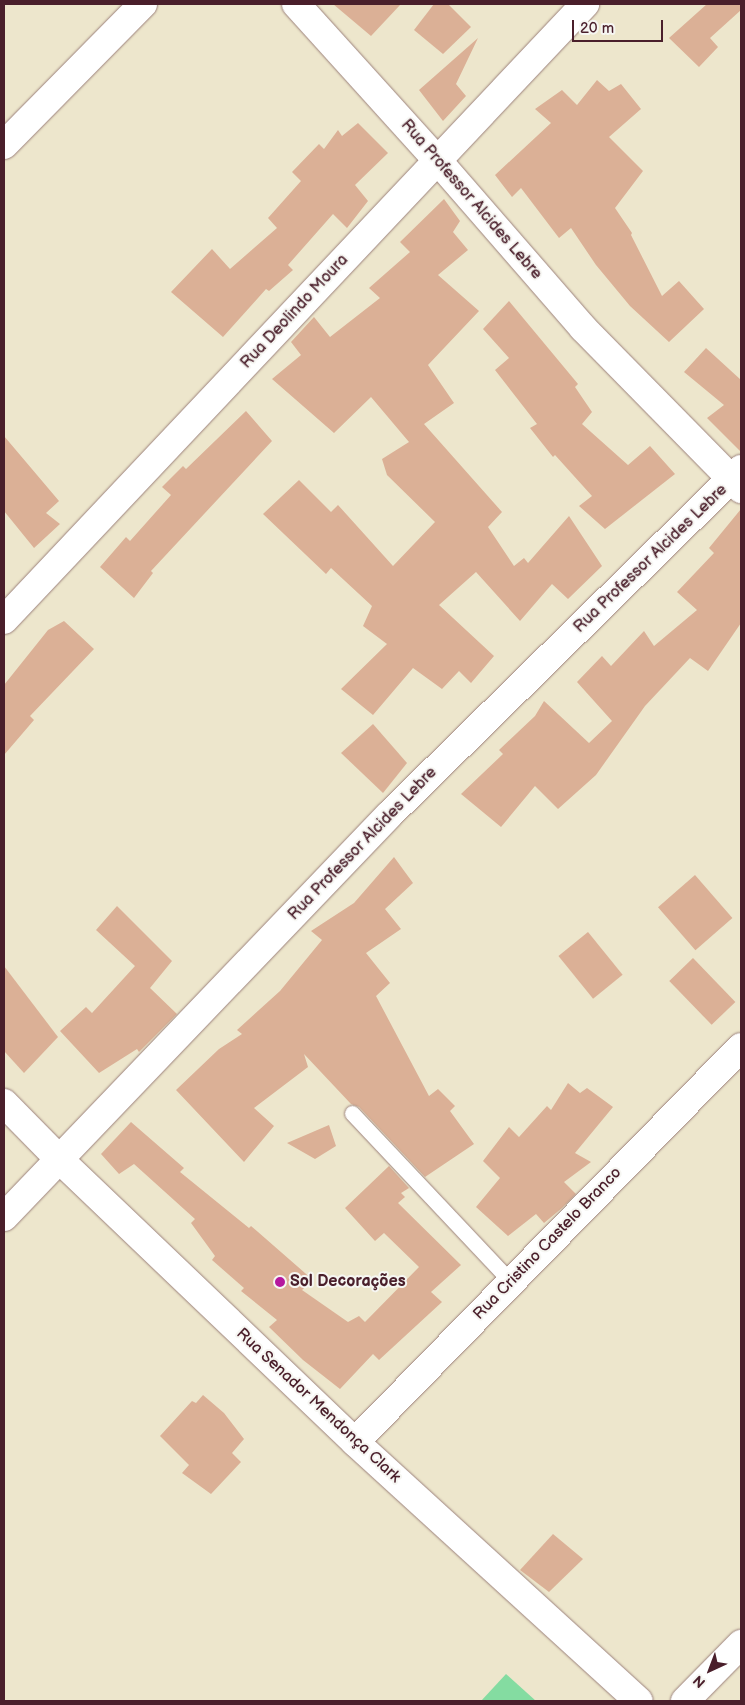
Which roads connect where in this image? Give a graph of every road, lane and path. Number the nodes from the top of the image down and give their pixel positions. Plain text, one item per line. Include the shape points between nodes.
1 (143, 4) edge
2 (296, 4) edge
3 (585, 4) edge
4 (4, 145) edge
5 (438, 161) junction
6 (738, 479) edge
7 (4, 620) edge
8 (741, 1047) edge
9 (4, 1103) edge
10 (352, 1113) dead end
11 (59, 1159) junction
12 (4, 1217) edge
13 (511, 1282) junction
14 (355, 1442) junction
15 (741, 1644) edge
16 (639, 1701) edge
17 (685, 1701) edge

1 - 4 street
2 - 5 street, Rua Professor Alcides Lebre
3 - 5 street, Rua Deolindo Moura
5 - 6 street, Rua Professor Alcides Lebre via 583,328
5 - 7 street, Rua Deolindo Moura
6 - 11 street, Rua Professor Alcides Lebre via 389,816
8 - 13 street, Rua Cristino Castelo Branco
9 - 11 street, Rua Senador Mendonça Clark
10 - 13 lane
11 - 12 street, Rua Professor Alcides Lebre
11 - 14 street, Rua Senador Mendonça Clark
13 - 14 street, Rua Cristino Castelo Branco
14 - 16 street, Rua Senador Mendonça Clark
15 - 17 street

